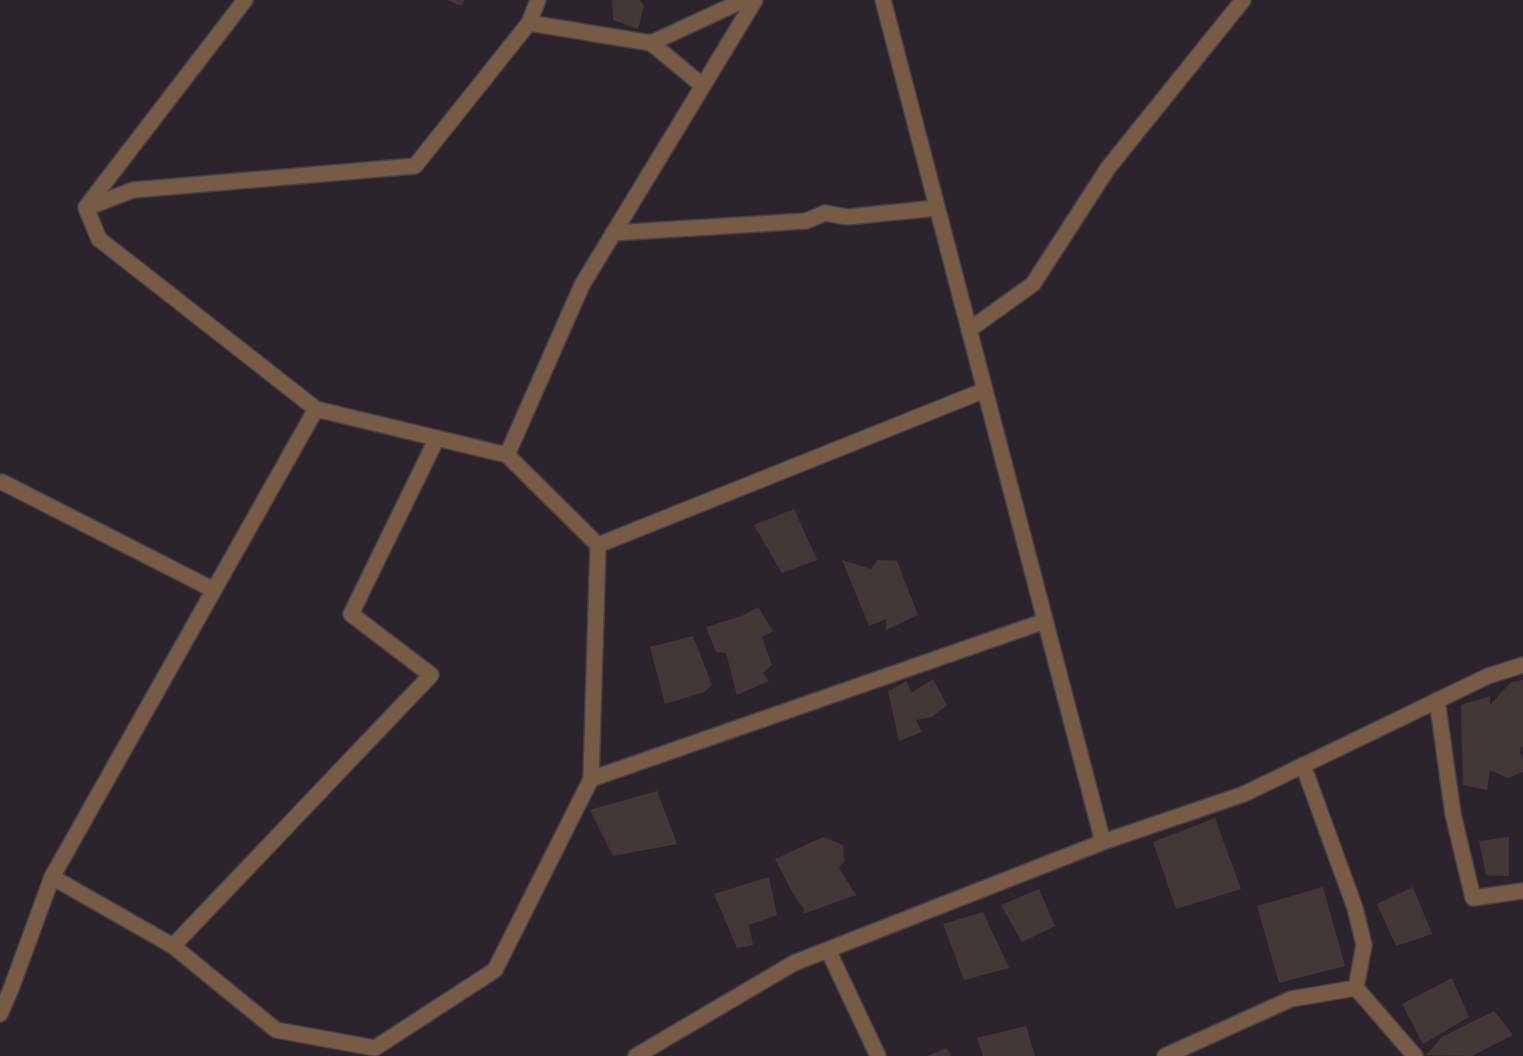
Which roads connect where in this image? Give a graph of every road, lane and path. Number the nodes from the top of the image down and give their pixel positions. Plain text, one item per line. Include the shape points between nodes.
1 (245, 0) edge
2 (538, 0) edge
3 (744, 0) edge
4 (756, 0) edge
5 (883, 0) edge
6 (1244, 0) edge
7 (528, 23) junction
8 (651, 43) junction
9 (703, 86) junction
10 (86, 208) junction
11 (937, 208) junction
12 (613, 233) junction
13 (969, 330) junction
14 (985, 390) junction
15 (316, 409) junction
16 (436, 438) junction
17 (506, 455) junction
18 (2, 482) dead end
19 (598, 545) junction
20 (214, 590) junction
21 (1045, 621) junction
22 (1523, 665) edge
23 (1437, 700) junction
24 (1303, 765) junction
25 (591, 779) junction
26 (1103, 842) junction
27 (52, 877) junction
28 (1523, 891) edge
29 (173, 946) junction
30 (828, 950) junction
31 (1356, 988) junction
32 (0, 1014) edge
33 (636, 1056) edge
34 (878, 1056) edge
35 (1165, 1056) edge
36 (1415, 1056) edge

1 - 10 street
2 - 7 street
3 - 8 street
4 - 9 street
5 - 11 street
6 - 13 street via 1108,168 1033,284
7 - 8 street
7 - 10 street via 415,166 133,190
8 - 9 street
9 - 12 street
10 - 15 street via 99,239
11 - 12 street via 848,218 825,213 806,221
11 - 13 street
12 - 17 street via 582,285
13 - 14 street
14 - 19 street
14 - 21 street
15 - 16 street
15 - 20 street
16 - 17 street
16 - 29 street via 351,614 431,675
17 - 19 street
18 - 20 street
19 - 25 street
20 - 27 street
21 - 25 street
21 - 26 street
22 - 23 street via 1488,676
23 - 24 street
23 - 28 street via 1452,814 1473,898
24 - 26 street via 1244,794
24 - 31 street via 1364,945
25 - 29 street via 494,970 375,1048 276,1030
26 - 30 street
27 - 29 street
27 - 32 street
30 - 33 street via 794,963
30 - 34 street
31 - 35 street via 1291,999
31 - 36 street

